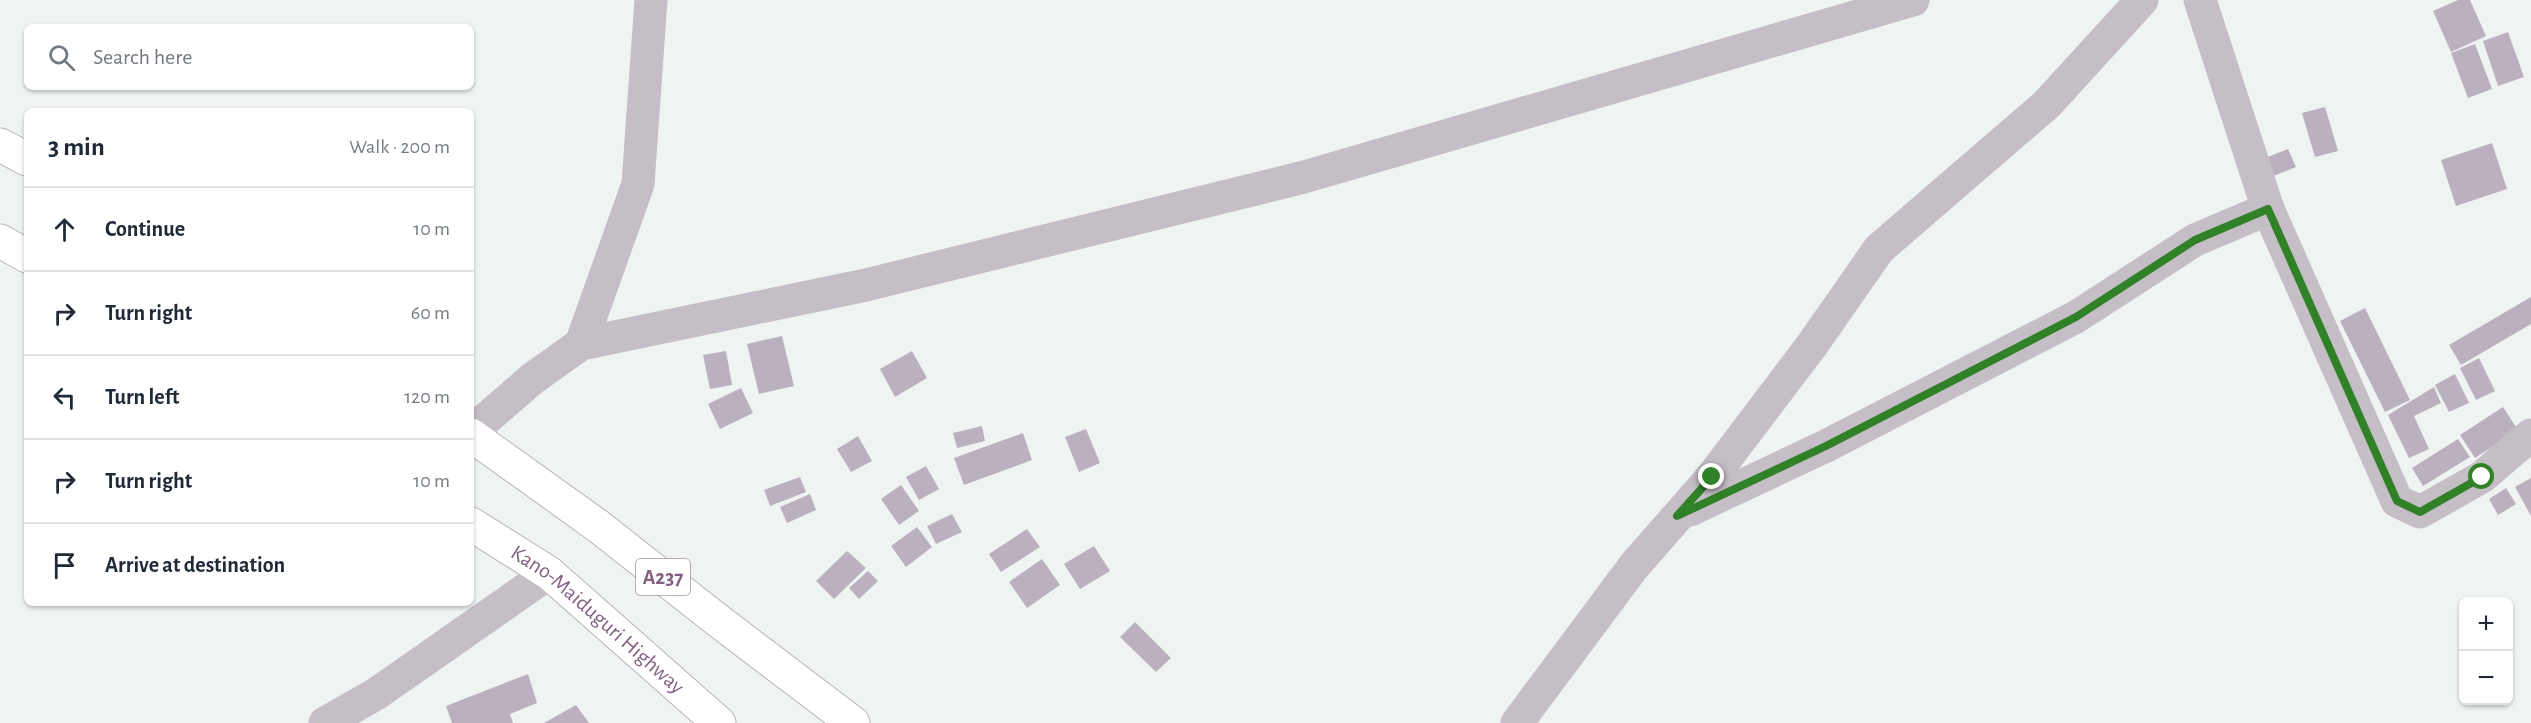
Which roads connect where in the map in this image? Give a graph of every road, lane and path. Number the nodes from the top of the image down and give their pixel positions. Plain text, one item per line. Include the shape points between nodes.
1 (651, 0) edge
2 (1913, 0) edge
3 (2142, 0) edge
4 (2200, 0) edge
5 (0, 145) edge
6 (24, 157) edge
7 (2268, 209) junction
8 (0, 241) edge
9 (24, 254) edge
10 (581, 344) junction
11 (474, 430) edge
12 (474, 435) edge
13 (2531, 435) edge
14 (1677, 516) junction
15 (474, 526) edge
16 (549, 573) junction
17 (325, 723) edge
18 (719, 723) edge
19 (853, 723) edge
20 (1517, 723) edge

1 - 10 street via 638,184
2 - 10 street via 1304,177 866,285
3 - 14 street via 2047,104 1879,249 1719,468
4 - 7 street
5 - 6 highway
7 - 13 street via 2397,501 2420,512 2482,477
7 - 14 street via 2195,240 2076,317 1826,446
8 - 9 highway
10 - 11 street via 532,379
12 - 19 highway, A237
14 - 20 street via 1634,566
15 - 16 highway, Kano-Maiduguri Highway
16 - 17 street via 376,694
16 - 18 highway, Kano-Maiduguri Highway

